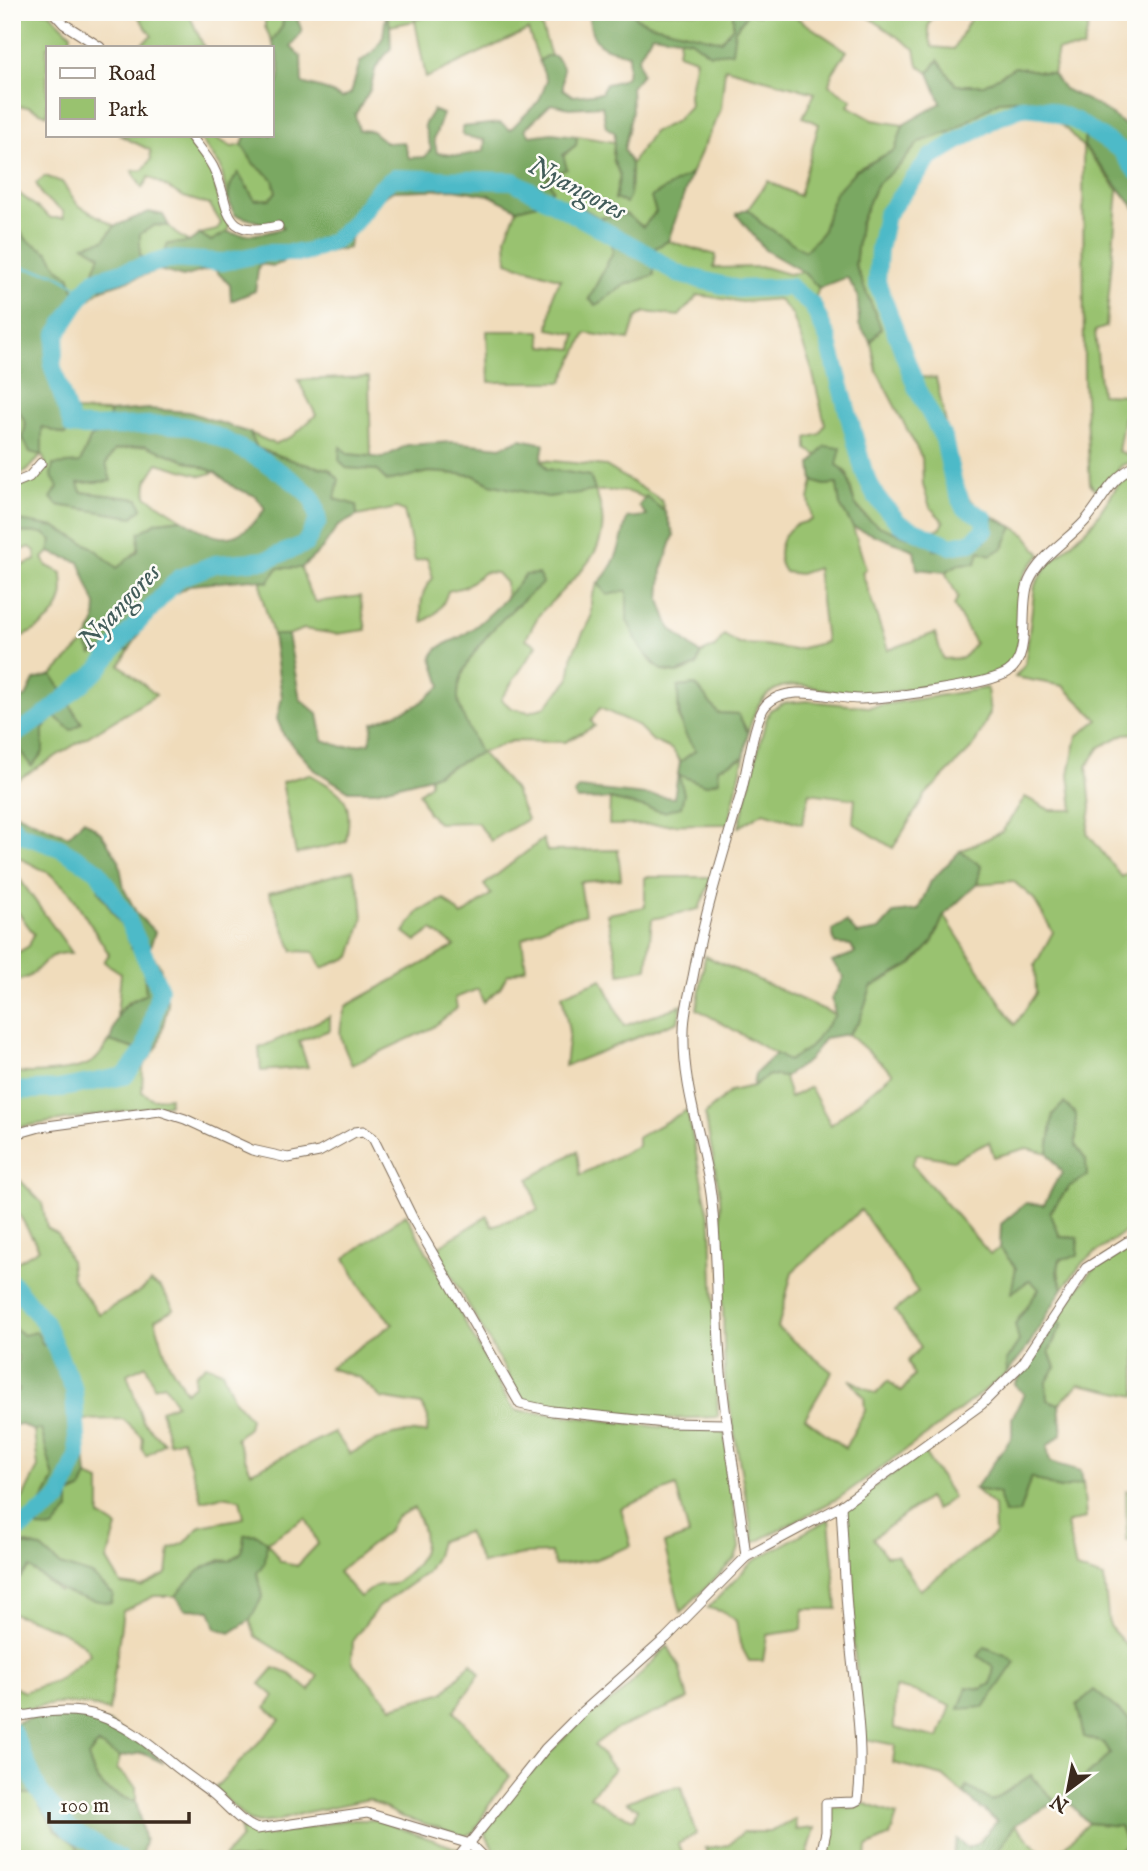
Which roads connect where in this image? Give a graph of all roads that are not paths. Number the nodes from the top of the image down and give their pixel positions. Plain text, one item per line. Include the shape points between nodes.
1 (53, 12) edge
2 (98, 46) edge
3 (191, 136) edge
4 (278, 226) dead end
5 (41, 463) dead end
6 (1136, 466) edge
7 (12, 484) edge
8 (12, 1135) edge
9 (1136, 1241) edge
10 (727, 1424) junction
11 (841, 1506) junction
12 (746, 1556) junction
13 (13, 1718) edge
14 (470, 1844) junction
15 (457, 1859) edge
16 (485, 1859) edge
17 (820, 1859) edge

1 - 2 street
3 - 4 street via 212,165 233,222 244,228
5 - 7 street via 29,477
6 - 10 street via 1114,481 1084,522 1033,573 1019,658 1011,670 1000,677 892,696 857,699 795,694 774,700 763,710 709,899 684,1033 687,1078 714,1223
8 - 10 street via 160,1111 251,1150 288,1158 319,1152 363,1131 373,1138 414,1221 517,1401 552,1411 666,1423
9 - 11 street via 1086,1268 1023,1363 982,1404
10 - 12 street
11 - 12 street
11 - 17 street via 859,1717 859,1787 854,1802 826,1803
12 - 14 street via 666,1638 545,1749
13 - 14 street via 67,1710 115,1721 257,1829 367,1813
14 - 15 street
14 - 16 street

